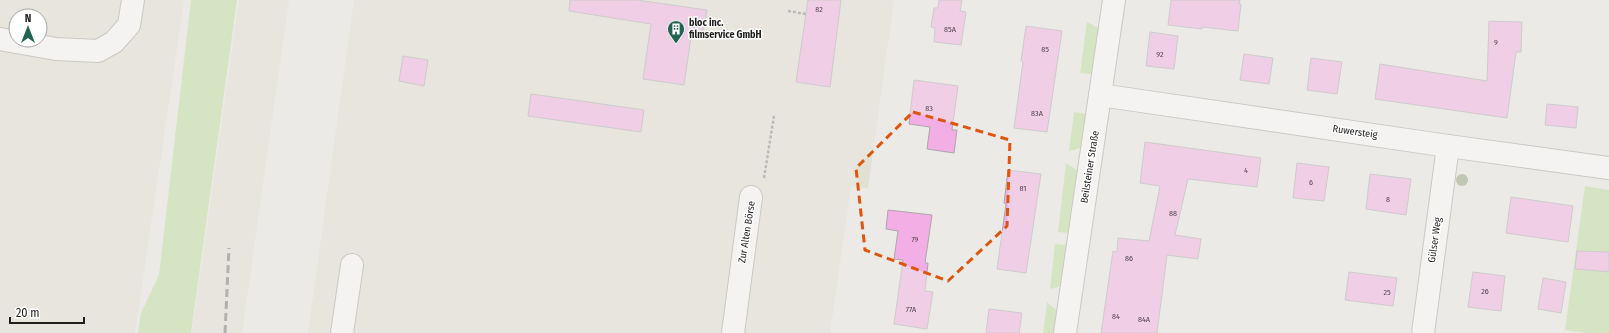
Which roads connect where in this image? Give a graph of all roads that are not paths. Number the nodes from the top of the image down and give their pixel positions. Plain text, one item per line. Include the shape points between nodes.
1 (133, 0) edge
2 (1114, 0) edge
3 (0, 39) edge
4 (1100, 95) junction
5 (1448, 146) junction
6 (1609, 168) edge
7 (751, 197) road end
8 (352, 266) dead end
9 (342, 333) edge
10 (733, 333) edge
11 (1065, 333) edge
12 (1423, 333) edge

1 - 3 street via 129,25 114,42 98,51 56,49
2 - 4 street, Beilsteiner Straße
4 - 5 street, Ruwersteig
4 - 11 street, Beilsteiner Straße
5 - 6 street, Ruwersteig
5 - 12 street, Gülser Weg
7 - 10 street, Zur Alten Börse
8 - 9 street

